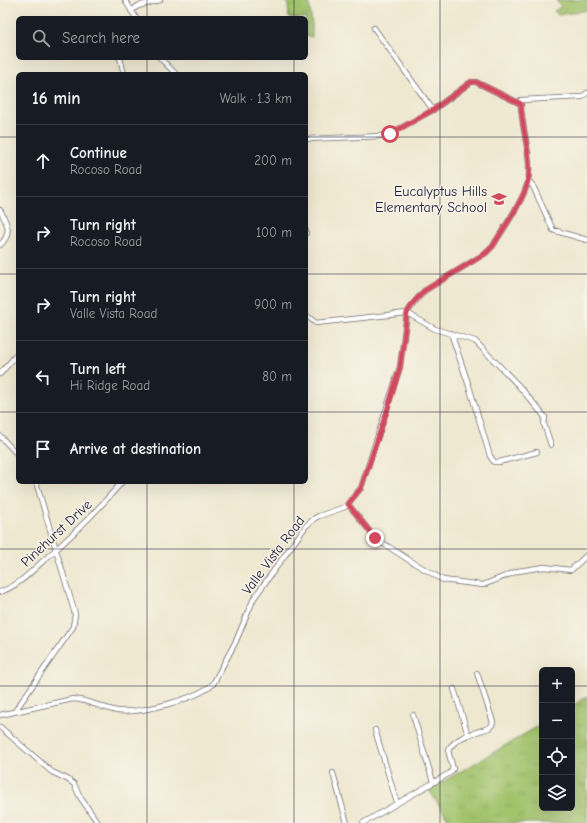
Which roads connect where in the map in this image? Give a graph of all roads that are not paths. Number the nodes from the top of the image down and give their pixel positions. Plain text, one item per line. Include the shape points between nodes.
1 (125, 0) edge
2 (160, 0) edge
3 (131, 11) junction
4 (135, 16) edge
5 (374, 28) dead end
6 (120, 60) edge
7 (162, 60) edge
8 (124, 72) edge
9 (174, 72) edge
10 (587, 93) edge
11 (521, 104) junction
12 (433, 110) junction
13 (308, 139) edge
14 (528, 180) junction
15 (0, 210) edge
16 (587, 240) edge
17 (0, 245) edge
18 (407, 313) junction
19 (308, 316) edge
20 (451, 333) junction
21 (16, 355) edge
22 (0, 374) edge
23 (0, 436) edge
24 (550, 445) dead end
25 (537, 452) dead end
26 (16, 453) edge
27 (37, 484) edge
28 (120, 484) edge
29 (348, 504) junction
30 (56, 549) junction
31 (587, 554) edge
32 (0, 592) edge
33 (477, 673) dead end
34 (454, 689) dead end
35 (15, 711) junction
36 (0, 714) edge
37 (413, 715) dead end
38 (0, 727) edge
39 (375, 730) dead end
40 (468, 735) junction
41 (333, 774) dead end
42 (433, 782) junction
43 (397, 803) junction
44 (98, 823) edge
45 (347, 823) edge
46 (363, 823) edge

1 - 3 street
2 - 3 street via 138,6
3 - 4 street
5 - 12 street
6 - 8 street
7 - 9 street
10 - 11 street via 582,97 521,100
11 - 12 street via 476,82 471,82
11 - 14 street, Valle Vista Road via 529,165
12 - 13 street via 383,136
14 - 16 street via 553,230
14 - 18 street, Valle Vista Road via 523,194 493,246 486,253 424,291
15 - 17 street via 8,230
18 - 19 street via 316,322
18 - 20 street via 435,329
18 - 29 street, Valle Vista Road via 400,367 387,411 361,488
20 - 24 street via 475,341 518,385 545,417 544,424
20 - 25 street via 494,462
21 - 22 street
23 - 26 street
27 - 30 street
28 - 30 street, Pinehurst Drive via 87,521
29 - 31 street via 375,538 444,580 483,585 518,571 544,567 571,570
29 - 35 street, Valle Vista Road via 342,509 315,518 306,526 254,598 227,659 208,689 181,700 136,711 117,711 73,699
30 - 32 street, Pinehurst Drive via 22,581
30 - 35 street via 75,620 63,644
33 - 40 street via 493,724 490,728
34 - 40 street
35 - 36 street, Valle Vista Road
37 - 42 street
38 - 44 street via 52,772 74,784
39 - 43 street
40 - 42 street via 460,738 448,750 453,769
41 - 45 street
42 - 43 street
43 - 46 street

